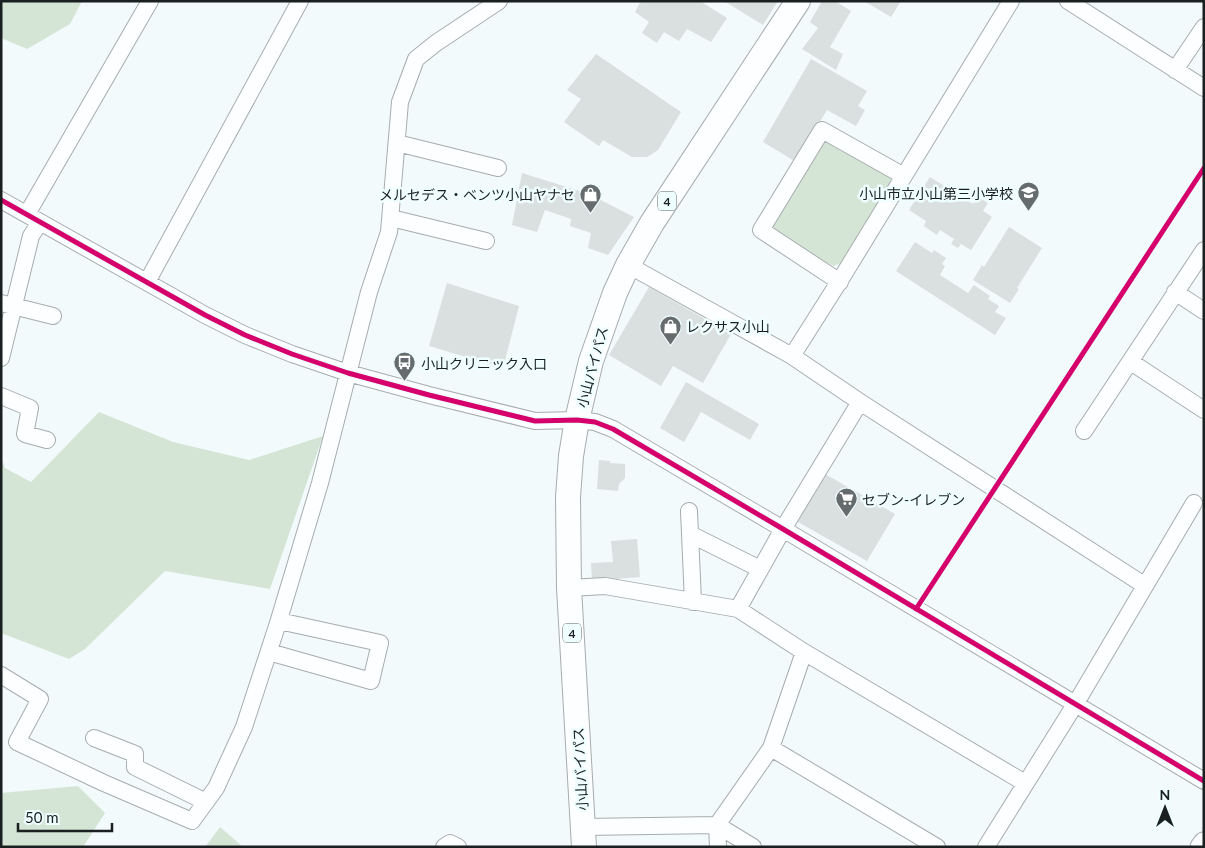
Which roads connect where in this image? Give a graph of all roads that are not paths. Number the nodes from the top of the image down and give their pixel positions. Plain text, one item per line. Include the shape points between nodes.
1 (150, 1) edge
2 (300, 1) edge
3 (499, 1) edge
4 (798, 1) edge
5 (1011, 1) edge
6 (1068, 1) edge
7 (1204, 27) edge
8 (1175, 70) junction
9 (1204, 88) edge
10 (397, 144) junction
11 (498, 168) dead end
12 (904, 176) junction
13 (1, 200) edge
14 (34, 218) junction
15 (390, 218) junction
16 (486, 241) dead end
17 (1204, 250) edge
18 (628, 265) junction
19 (147, 282) junction
20 (840, 282) junction
21 (1175, 292) junction
22 (8, 304) edge
23 (1204, 311) edge
24 (53, 316) dead end
25 (792, 356) junction
26 (1, 358) edge
27 (1131, 362) junction
28 (348, 373) junction
29 (1, 396) edge
30 (860, 402) junction
31 (1204, 410) edge
32 (577, 420) junction
33 (1084, 431) dead end
34 (47, 440) dead end
35 (1194, 503) dead end
36 (689, 511) dead end
37 (783, 529) junction
38 (690, 534) junction
39 (760, 569) junction
40 (1144, 586) junction
41 (570, 588) junction
42 (693, 602) junction
43 (738, 609) junction
44 (279, 620) junction
45 (269, 652) junction
46 (804, 652) junction
47 (1, 675) edge
48 (1076, 703) junction
49 (94, 738) dead end
50 (771, 748) junction
51 (1204, 781) edge
52 (1025, 783) junction
53 (206, 802) junction
54 (717, 825) junction
55 (584, 837) edge
56 (1204, 843) edge
57 (444, 847) edge
58 (458, 847) edge
59 (718, 847) edge
60 (753, 847) edge
61 (937, 847) edge
62 (986, 847) edge
63 (1201, 847) edge

1 - 14 street
2 - 19 street
3 - 10 street via 416,59 400,102
4 - 18 highway, 小山バイパス / 4 via 652,223
5 - 12 street
6 - 8 street
7 - 8 street
8 - 9 street
10 - 11 street
10 - 15 street
12 - 20 street
12 - 20 street via 822,130 761,230
13 - 14 street
14 - 19 street
14 - 22 street
15 - 16 street
15 - 28 street via 389,232
17 - 21 street
18 - 25 street
18 - 32 highway, 小山バイパス / 4 via 591,361
19 - 28 street via 245,335
20 - 25 street
21 - 23 street
21 - 27 street
22 - 24 street
22 - 26 street
25 - 30 street
27 - 31 street
27 - 33 street
28 - 32 street via 536,422
28 - 44 street via 320,483
29 - 34 street via 30,408 25,434
30 - 37 street
30 - 40 street
32 - 37 street via 613,429
32 - 41 highway, 小山バイパス / 4 via 568,497
35 - 40 street
36 - 38 street
37 - 39 street
37 - 48 street
38 - 39 street
38 - 42 street
39 - 43 street
40 - 48 street
41 - 42 street via 605,586
41 - 55 highway, 小山バイパス / 4
42 - 43 street
43 - 46 street
44 - 45 street
44 - 45 street via 380,643 371,681
45 - 53 street via 244,727 216,788
46 - 50 street
46 - 52 street
47 - 53 street via 40,699 17,742 192,821
48 - 51 street
48 - 52 street
49 - 53 street via 135,754 135,767
50 - 54 street
50 - 61 street
52 - 62 street
54 - 55 street
54 - 59 street
54 - 60 street
56 - 63 main road
57 - 58 street via 450,843

